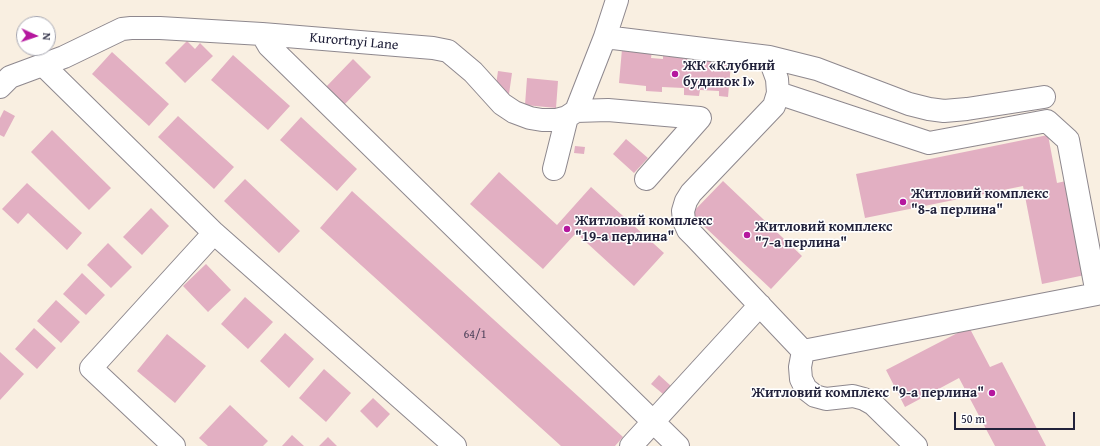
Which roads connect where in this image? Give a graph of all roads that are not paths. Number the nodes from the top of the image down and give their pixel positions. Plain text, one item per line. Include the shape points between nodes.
1 (617, 0) edge
2 (262, 34) junction
3 (605, 37) junction
4 (769, 57) junction
5 (43, 65) junction
6 (0, 87) edge
7 (778, 93) junction
8 (1044, 97) dead end
9 (572, 114) junction
10 (554, 169) dead end
11 (646, 179) dead end
12 (214, 234) junction
13 (760, 306) junction
14 (803, 351) junction
15 (653, 422) junction
16 (174, 446) edge
17 (456, 446) edge
18 (631, 446) edge
19 (678, 446) edge
20 (916, 446) edge

1 - 3 street
2 - 5 street, Kurortnyi Lane via 131,28 115,32
2 - 9 street, Kurortnyi Lane via 448,51 473,72 502,104 514,112 542,120 556,120
2 - 15 street via 269,46
3 - 4 street
3 - 9 street
4 - 7 street via 777,79
4 - 8 street via 817,69 909,104 929,109 967,109
5 - 6 street, Kurortnyi Lane via 10,77
5 - 12 street
7 - 13 street via 774,106 691,193 684,211 684,221 688,230
7 - 14 street via 929,143 1046,121 1068,140 1097,294
9 - 10 street
9 - 11 street, Kurortnyi Lane via 608,110 700,118
12 - 16 street via 91,368
12 - 17 street
13 - 14 street
13 - 15 street
14 - 20 street via 800,367 801,379 806,389 815,396 826,399 852,396 864,399 873,404
15 - 18 street
15 - 19 street

